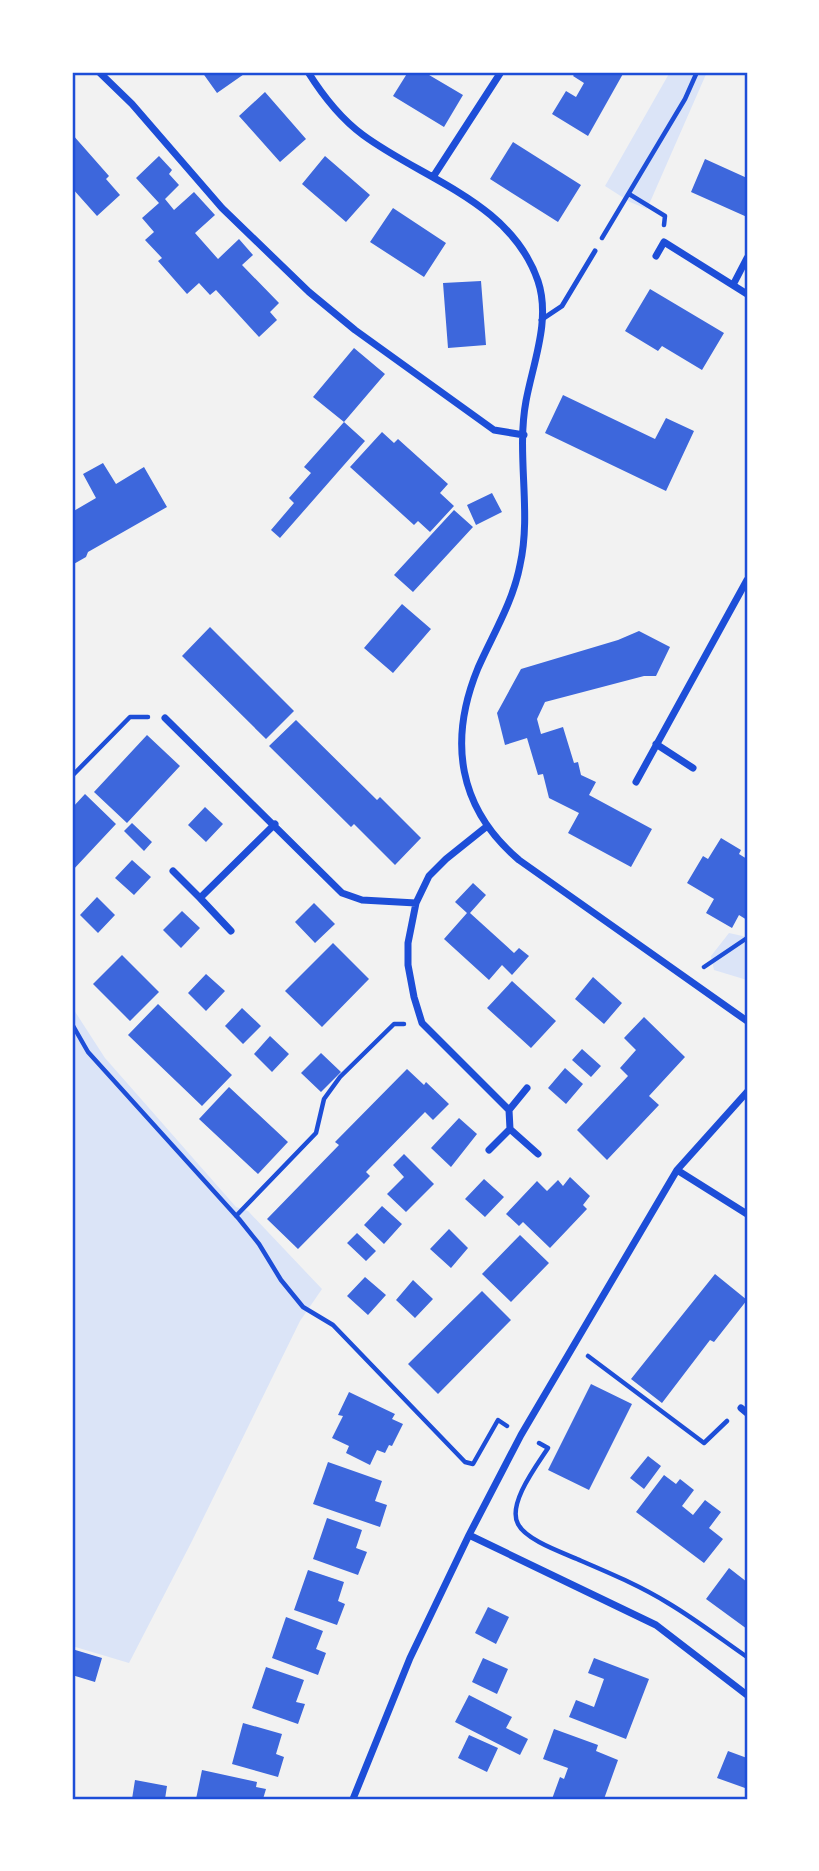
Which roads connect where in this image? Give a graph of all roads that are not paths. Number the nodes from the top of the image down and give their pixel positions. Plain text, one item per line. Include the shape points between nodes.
1 (99, 72) edge
2 (307, 72) edge
3 (501, 72) edge
4 (433, 177) junction
5 (595, 251) road end
6 (656, 256) dead end
7 (747, 258) edge
8 (733, 285) junction
9 (747, 294) edge
10 (541, 320) junction
11 (524, 435) junction
12 (747, 580) edge
13 (166, 718) road end
14 (656, 744) junction
15 (694, 768) dead end
16 (636, 782) dead end
17 (275, 824) junction
18 (486, 827) junction
19 (173, 871) dead end
20 (200, 898) junction
21 (416, 903) junction
22 (230, 931) dead end
23 (747, 1021) edge
24 (527, 1088) dead end
25 (747, 1092) edge
26 (509, 1110) junction
27 (510, 1129) junction
28 (489, 1150) dead end
29 (538, 1154) dead end
30 (677, 1170) junction
31 (747, 1214) edge
32 (469, 1535) junction
33 (747, 1695) edge
34 (354, 1799) edge

1 - 11 street via 222,208 309,292 494,430
2 - 4 street via 327,102 363,135
3 - 4 street
4 - 10 street via 498,220 517,240 539,284
5 - 10 lane via 562,306
6 - 8 street via 664,242
7 - 8 street
8 - 9 street
10 - 11 street
11 - 18 street via 520,565 511,600 478,670 463,722 464,776
12 - 14 street
13 - 17 street
14 - 15 street
14 - 16 street
17 - 20 street
17 - 21 street via 342,893 362,900
18 - 21 street via 429,876
18 - 23 street via 519,860
19 - 20 street
20 - 22 street
21 - 26 street via 408,965 422,1023
24 - 26 street
25 - 30 street
26 - 27 street
27 - 28 street
27 - 29 street
30 - 31 street
30 - 32 street via 521,1435
32 - 33 street via 656,1625
32 - 34 street via 410,1658

